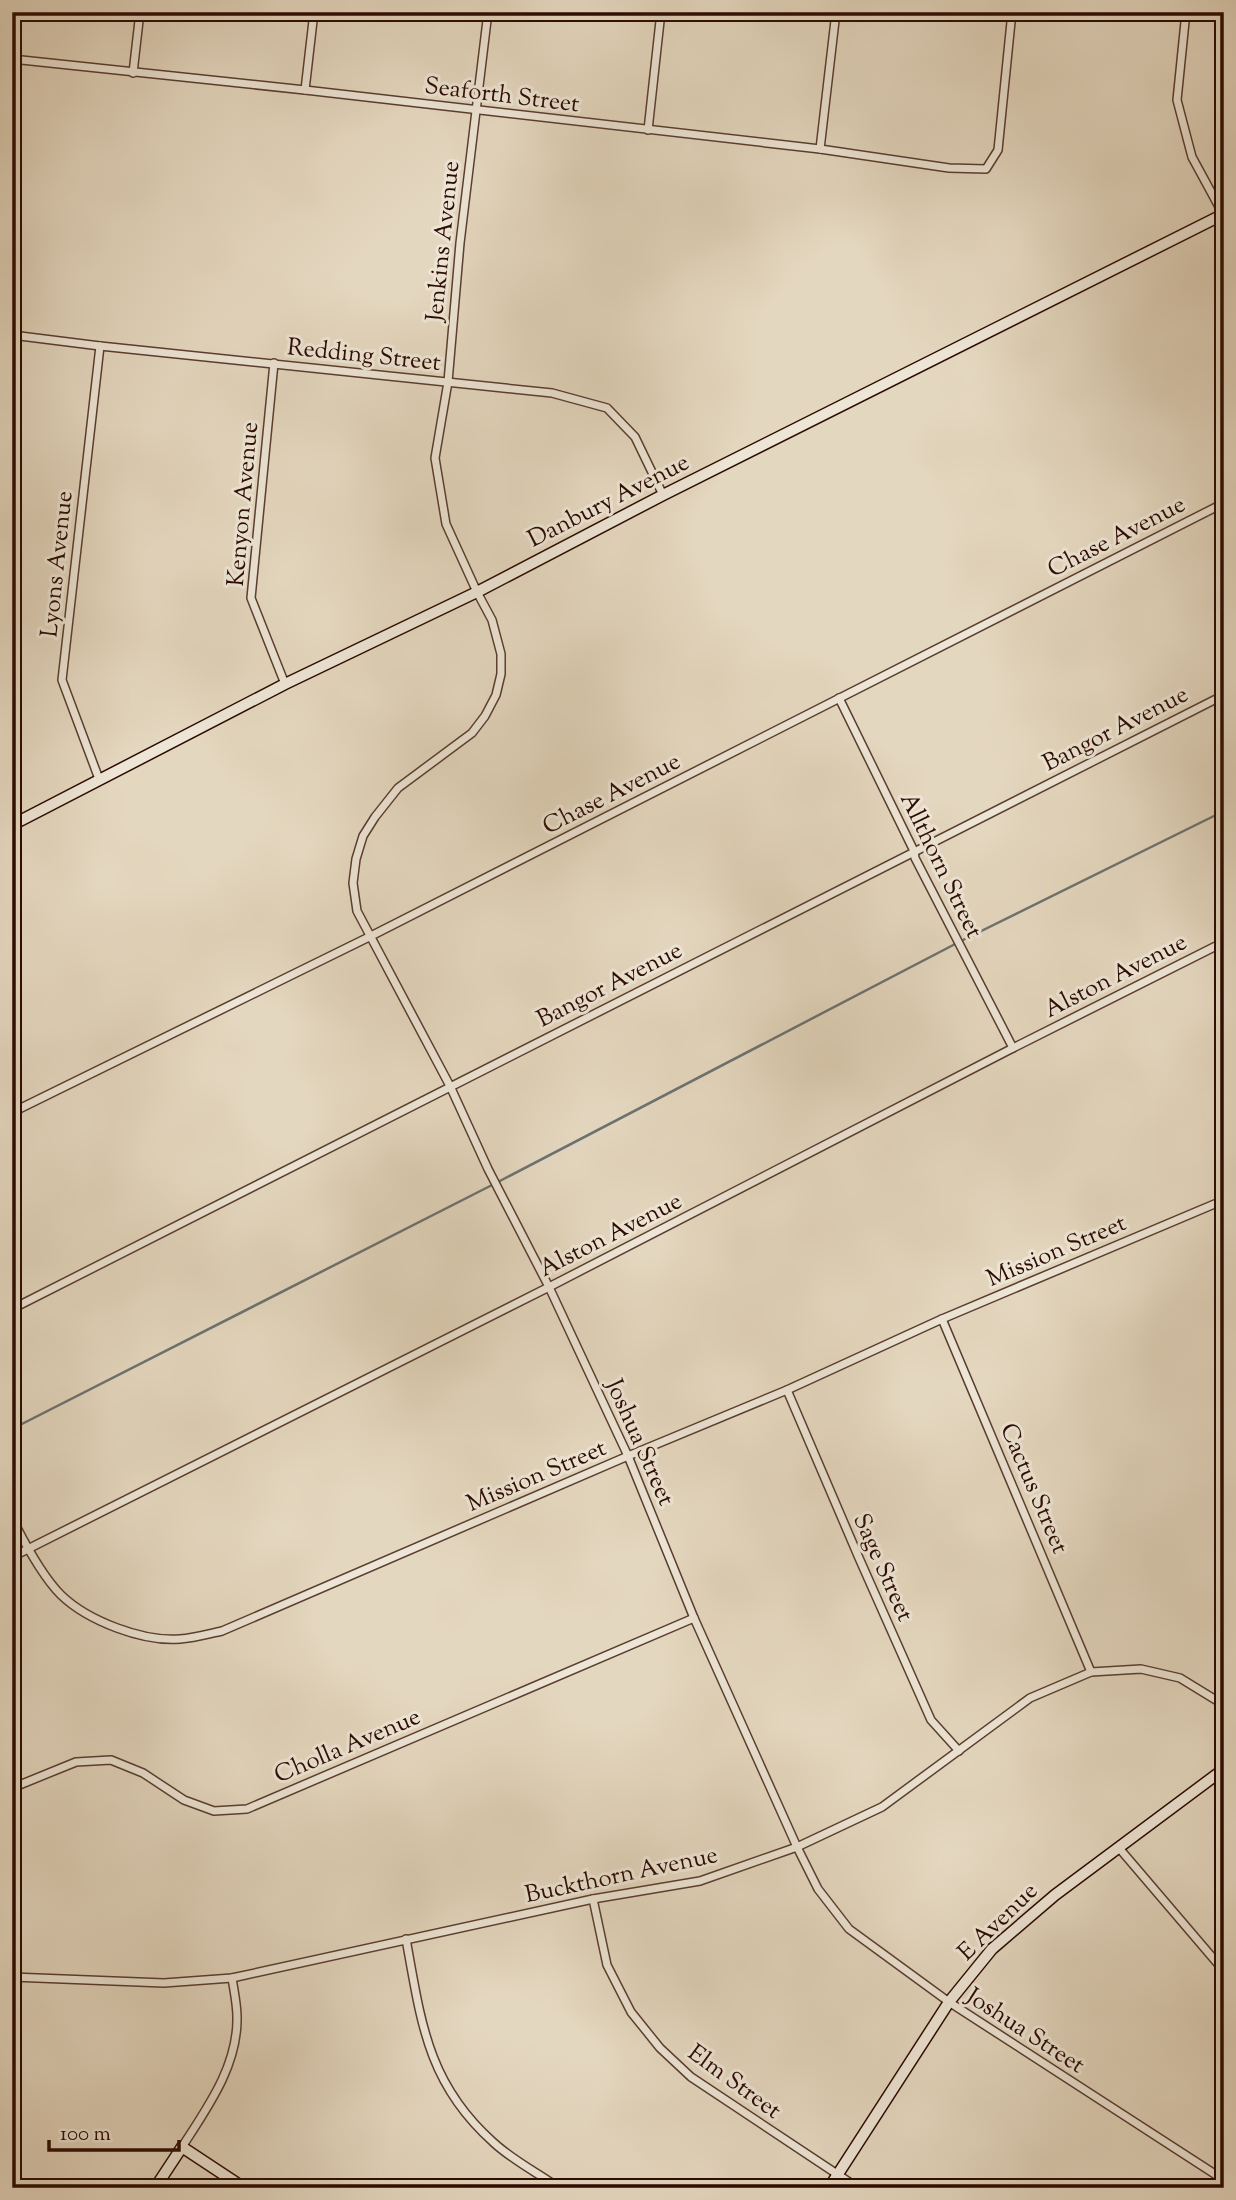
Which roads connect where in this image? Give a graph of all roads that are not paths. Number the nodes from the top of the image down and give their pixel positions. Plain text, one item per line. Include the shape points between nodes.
1 (140, 12) edge
2 (314, 12) edge
3 (488, 12) edge
4 (661, 12) edge
5 (836, 12) edge
6 (1013, 12) edge
7 (1186, 12) edge
8 (12, 59) edge
9 (132, 73) junction
10 (305, 90) junction
11 (476, 110) junction
12 (648, 130) junction
13 (820, 149) junction
14 (1223, 214) edge
15 (12, 335) edge
16 (100, 346) junction
17 (274, 363) junction
18 (448, 382) junction
19 (663, 495) junction
20 (1224, 503) edge
21 (477, 592) junction
22 (285, 684) junction
23 (1224, 695) edge
24 (839, 698) junction
25 (99, 779) junction
26 (12, 825) edge
27 (914, 851) junction
28 (369, 937) junction
29 (1224, 942) edge
30 (1013, 1048) junction
31 (450, 1086) junction
32 (12, 1111) edge
33 (1224, 1200) edge
34 (549, 1287) junction
35 (12, 1309) edge
36 (943, 1319) junction
37 (788, 1390) junction
38 (628, 1456) junction
39 (12, 1518) edge
40 (27, 1549) junction
41 (12, 1557) edge
42 (694, 1618) junction
43 (1091, 1671) junction
44 (1224, 1705) edge
45 (958, 1751) junction
46 (1224, 1769) edge
47 (12, 1788) edge
48 (797, 1846) junction
49 (1119, 1848) junction
50 (593, 1899) junction
51 (406, 1939) junction
52 (1224, 1971) edge
53 (12, 1976) edge
54 (232, 1978) junction
55 (948, 2002) junction
56 (182, 2147) junction
57 (838, 2175) junction
58 (1224, 2180) edge
59 (155, 2188) edge
60 (244, 2188) edge
61 (559, 2188) edge
62 (829, 2188) edge
63 (858, 2188) edge

1 - 9 street
2 - 10 street
3 - 11 street, Jenkins Avenue
4 - 12 street
5 - 13 street
6 - 13 street, Seaforth Street via 998,150 986,169
7 - 14 street via 1177,100 1192,156
8 - 9 street, Seaforth Street
9 - 10 street, Seaforth Street
10 - 11 street, Seaforth Street
11 - 12 street, Seaforth Street
11 - 18 street, Jenkins Avenue
12 - 13 street, Seaforth Street
14 - 19 street, Danbury Avenue
15 - 16 street, Redding Street
16 - 17 street, Redding Street
16 - 25 street, Lyons Avenue via 62,680
17 - 18 street, Redding Street
17 - 22 street, Kenyon Avenue via 251,598
18 - 19 street, Redding Street via 552,393 607,408 635,437
18 - 21 street, Jenkins Avenue via 435,458 446,524
19 - 21 street, Danbury Avenue
20 - 24 street, Chase Avenue
21 - 22 street, Danbury Avenue
21 - 28 street, Joshua Street via 502,654 496,695 472,733 398,788 363,836 353,883 357,911
22 - 25 street, Danbury Avenue
23 - 27 street, Bangor Avenue
24 - 27 street, Allthorn Street
24 - 28 street, Chase Avenue
25 - 26 street, Danbury Avenue
27 - 30 street, Allthorn Street
27 - 31 street, Bangor Avenue
28 - 31 street, Joshua Street
28 - 32 street, Chase Avenue
29 - 30 street, Alston Avenue
30 - 34 street, Alston Avenue
31 - 34 street, Joshua Street
31 - 35 street, Bangor Avenue
33 - 36 street, Mission Street
34 - 38 street, Joshua Street
34 - 40 street, Alston Avenue
36 - 37 street, Mission Street
36 - 43 street, Cactus Street
37 - 38 street, Mission Street
37 - 45 street, Sage Street via 931,1720
38 - 40 street, Mission Street via 222,1631 178,1640 139,1635 100,1622 61,1595
38 - 42 street, Joshua Street
39 - 40 street, Mission Street
40 - 41 street, Alston Avenue
42 - 47 street, Cholla Avenue via 247,1809 214,1811 111,1760 76,1762
42 - 48 street, Joshua Street
43 - 44 street, Buckthorn Avenue via 1141,1669 1180,1678
43 - 45 street, Buckthorn Avenue via 1030,1698
45 - 48 street, Buckthorn Avenue via 882,1807
46 - 49 street, E Avenue
48 - 50 street, Buckthorn Avenue via 700,1881
48 - 55 street, Joshua Street via 818,1889 849,1929
49 - 52 street
49 - 55 street, E Avenue via 992,1949
50 - 51 street, Buckthorn Avenue
50 - 57 street, Elm Street via 607,1965 631,2012 660,2048 691,2077
51 - 54 street, Buckthorn Avenue
51 - 61 street via 422,2026 438,2071 460,2106 493,2143
53 - 54 street, Buckthorn Avenue via 164,1983
54 - 56 street via 237,2017 233,2051 217,2092
55 - 57 street, E Avenue
55 - 58 street, Joshua Street
56 - 59 street
56 - 60 street
57 - 62 street, E Avenue
57 - 63 street, Elm Street

